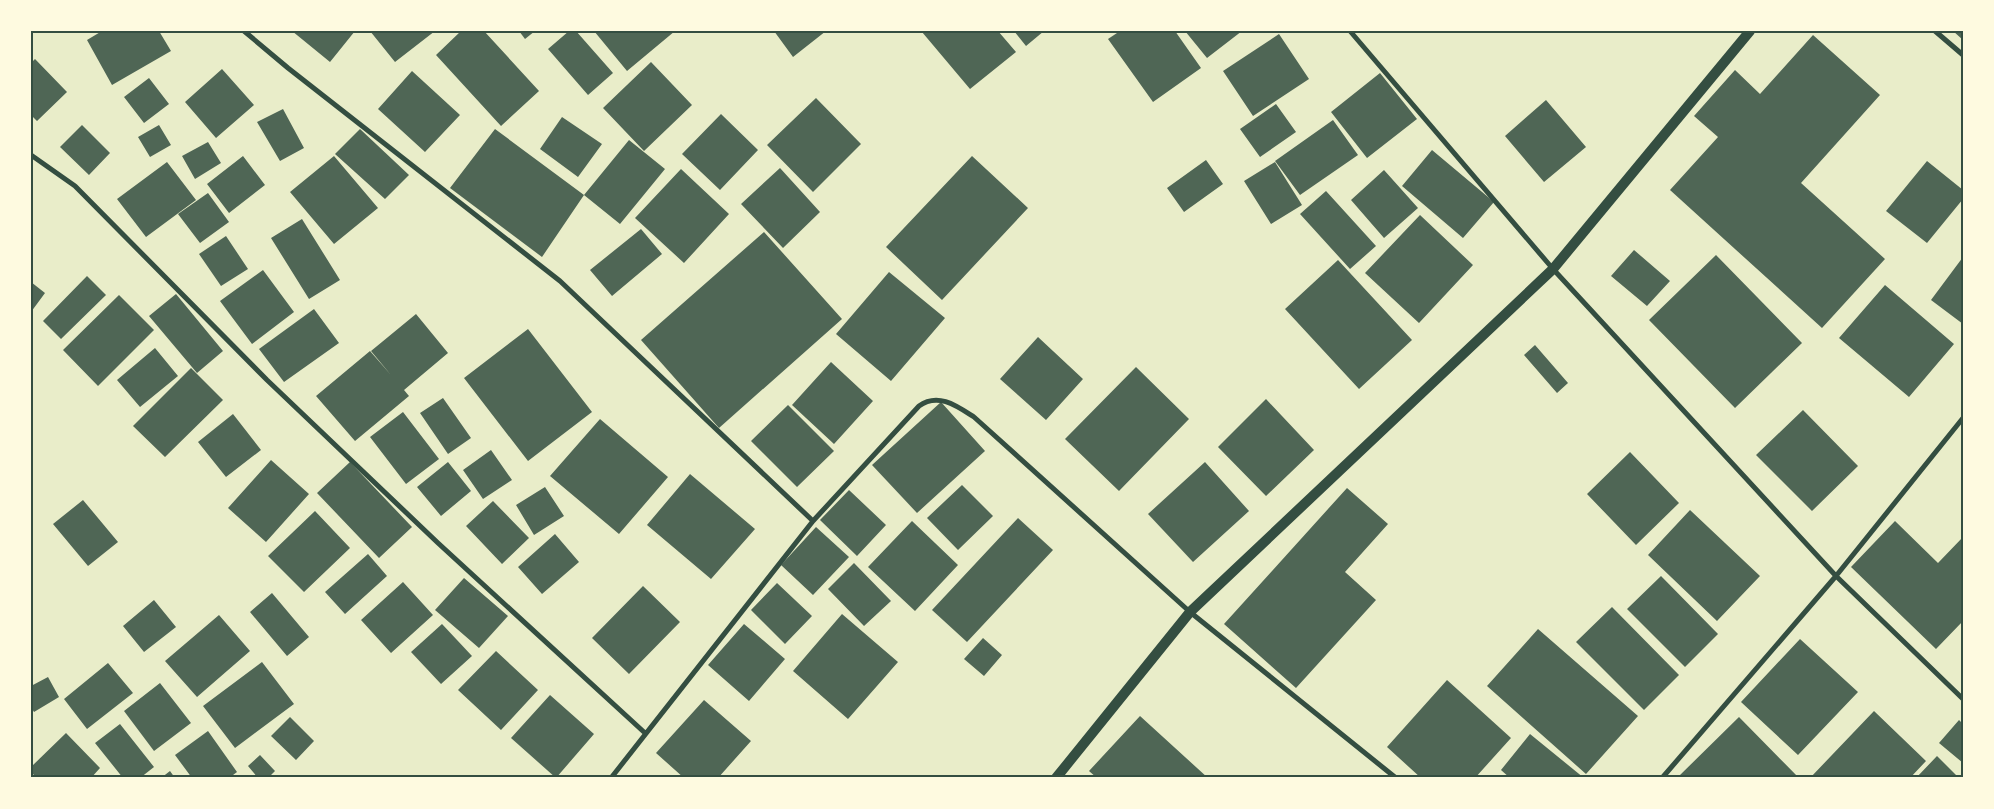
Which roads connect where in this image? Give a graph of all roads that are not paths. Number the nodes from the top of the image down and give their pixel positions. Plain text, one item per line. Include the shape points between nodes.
1 (244, 31) edge
2 (1350, 31) edge
3 (1750, 31) edge
4 (1935, 31) edge
5 (1963, 55) edge
6 (31, 155) edge
7 (1553, 269) junction
8 (1963, 418) edge
9 (813, 521) junction
10 (1836, 576) junction
11 (1190, 612) junction
12 (1963, 699) edge
13 (645, 733) junction
14 (610, 778) edge
15 (1056, 778) edge
16 (1396, 778) edge
17 (1662, 778) edge

1 - 9 street via 560,281
2 - 7 street
3 - 7 main road
4 - 5 street
6 - 13 street via 75,186 267,380
7 - 10 street
7 - 11 main road
8 - 10 street
9 - 11 street via 919,406 926,400 945,401 974,417
9 - 13 street
10 - 12 street
10 - 17 street
11 - 15 main road
11 - 16 street
13 - 14 street

